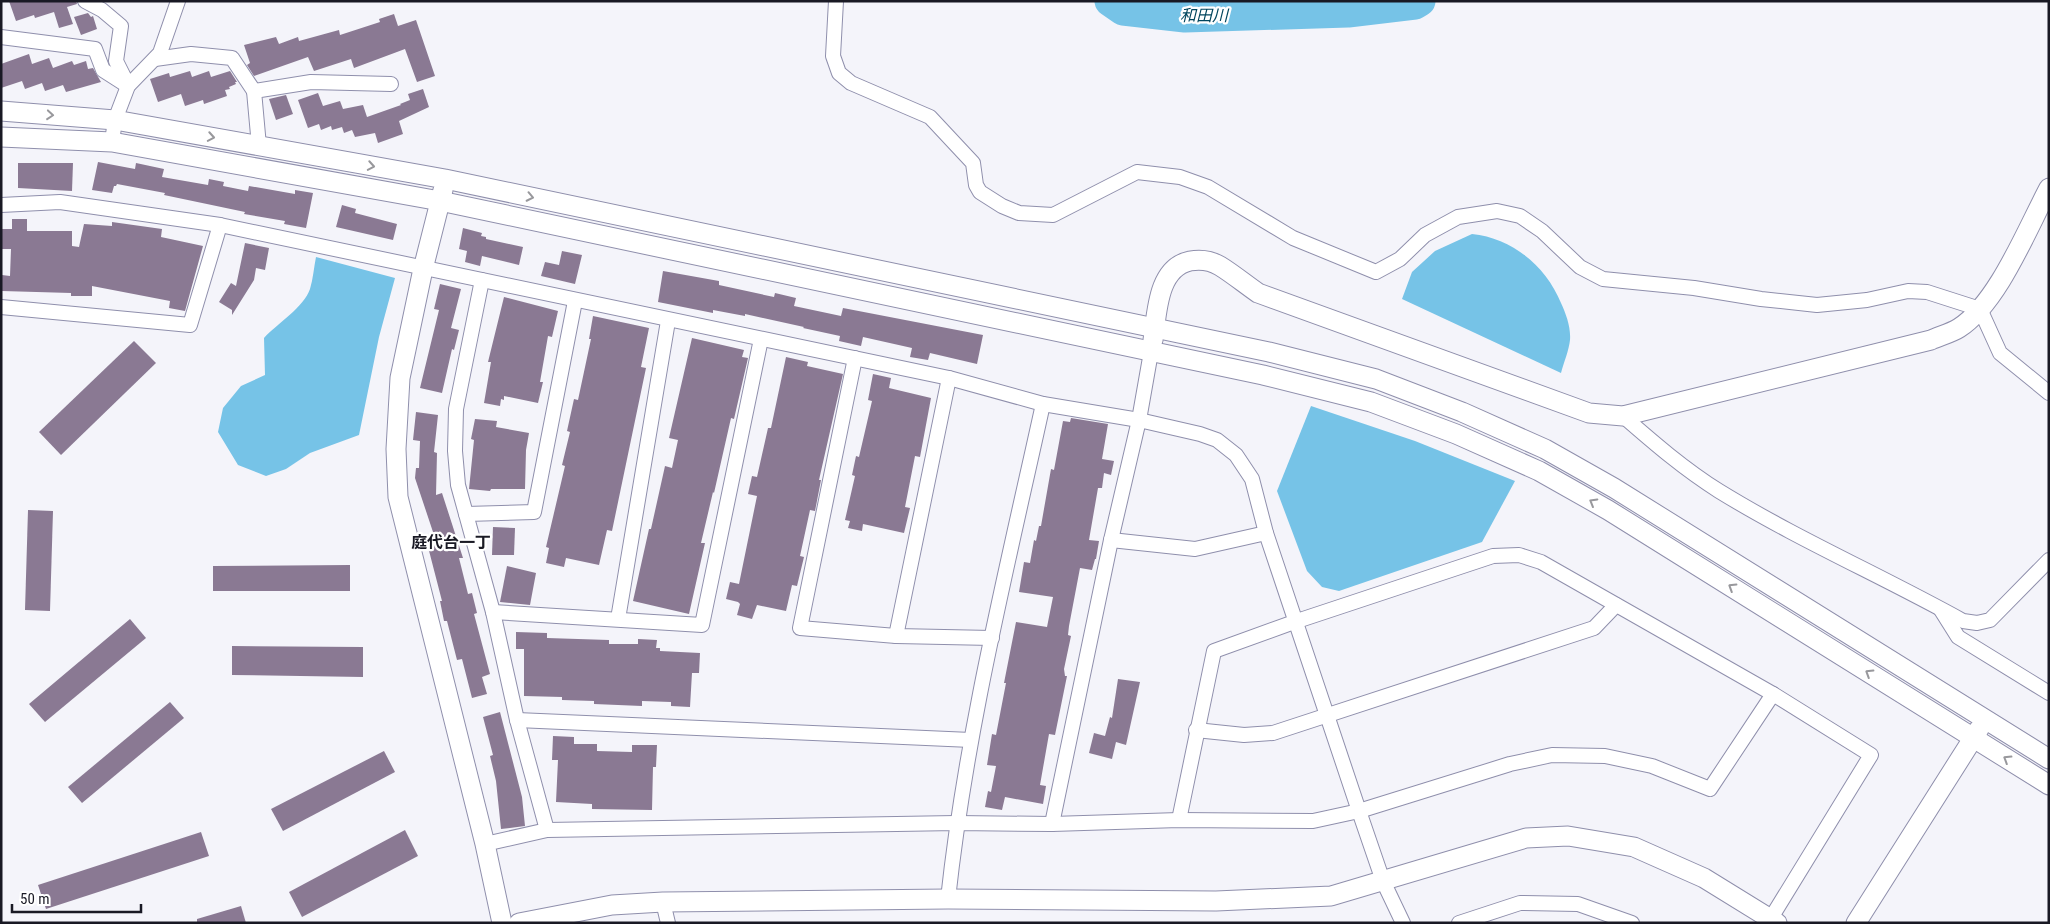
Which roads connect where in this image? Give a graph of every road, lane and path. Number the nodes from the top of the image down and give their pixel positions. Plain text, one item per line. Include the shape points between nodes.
1 (85, 1) edge
2 (178, 1) edge
3 (836, 1) edge
4 (1, 37) edge
5 (155, 59) junction
6 (391, 84) dead end
7 (128, 86) junction
8 (254, 90) junction
9 (1, 111) edge
10 (115, 120) junction
11 (1, 137) edge
12 (112, 142) junction
13 (260, 146) junction
14 (445, 179) junction
15 (2049, 188) edge
16 (440, 201) junction
17 (1, 205) edge
18 (220, 225) junction
19 (423, 269) junction
20 (482, 280) junction
21 (575, 301) junction
22 (1, 307) edge
23 (1980, 309) junction
24 (668, 321) junction
25 (1155, 328) junction
26 (761, 339) junction
27 (1151, 352) junction
28 (855, 358) junction
29 (949, 378) junction
30 (2049, 393) edge
31 (1043, 404) junction
32 (1623, 416) junction
33 (1139, 420) junction
34 (466, 514) junction
35 (1266, 533) junction
36 (1111, 540) junction
37 (2049, 560) edge
38 (1616, 605) junction
39 (1940, 608) junction
40 (492, 612) junction
41 (618, 619) junction
42 (1297, 621) junction
43 (896, 636) junction
44 (992, 638) junction
45 (2049, 693) edge
46 (1772, 694) junction
47 (1328, 715) junction
48 (1985, 719) junction
49 (517, 720) junction
50 (1196, 730) junction
51 (1973, 738) junction
52 (971, 740) junction
53 (2049, 759) edge
54 (2049, 785) edge
55 (1359, 811) junction
56 (1178, 820) junction
57 (956, 824) junction
58 (1052, 824) junction
59 (547, 830) junction
60 (485, 844) junction
61 (1383, 881) junction
62 (948, 899) junction
63 (663, 902) junction
64 (1772, 921) edge
65 (502, 923) edge
66 (519, 923) edge
67 (668, 923) edge
68 (1403, 923) edge
69 (1459, 923) edge
70 (1632, 923) edge
71 (1856, 923) edge

1 - 7 street via 121,26 116,61
2 - 5 street
3 - 23 street via 833,56 839,73 851,83 930,117 973,163 980,192 1019,213 1053,214 1136,172 1180,177 1208,187 1293,238 1376,272 1400,259 1425,236 1458,217 1497,211 1520,216 1542,230 1580,267 1603,279 1817,305 1867,300 1908,291 1927,292
4 - 7 street via 95,49 103,70
5 - 7 street
5 - 8 street via 191,54 232,58
6 - 8 street via 311,82
7 - 10 street
8 - 13 street
9 -> 10 street
10 - 12 street
10 -> 13 street
11 - 12 street
12 - 16 street
13 -> 14 street
14 - 16 street
14 -> 25 street
15 - 23 street via 1999,284
16 - 19 street
16 - 27 street
17 - 18 street via 60,202
18 - 19 street
18 - 22 street via 190,325
19 - 20 street
19 - 60 street via 400,378 396,449 398,497
20 - 21 street
20 - 34 street via 456,409 457,476
21 - 24 street
21 - 34 street via 534,512
23 - 30 street via 2000,353
23 - 32 street via 1959,328 1931,340
24 - 26 street
24 - 41 street
25 - 27 street
25 - 32 street via 1160,298 1174,268 1202,259 1219,265 1258,293 1589,413
25 - 48 street via 1376,379 1545,449 1614,488
26 - 28 street
26 - 41 street via 702,625
27 - 33 street
51 -> 27 street via 1608,510 1539,471 1456,434 1371,402
28 - 29 street
28 - 43 street via 800,628
29 - 31 street
29 - 43 street
31 - 33 street
31 - 44 street
32 - 39 street via 1670,457 1718,490 1763,517
33 - 35 street via 1217,440 1236,456 1252,479
33 - 36 street
34 - 40 street
35 - 36 street via 1195,549
35 - 42 street
36 - 58 street
37 - 39 street via 1990,620 1977,623 1963,621
38 - 42 street via 1542,562 1519,555 1493,556
38 - 46 street
38 - 47 street via 1594,628
39 - 45 street via 1958,637
40 - 41 street
40 - 49 street
42 - 47 street
42 - 50 street via 1214,651
43 - 44 street
44 - 52 street
46 - 55 street via 1710,789 1652,766 1606,756 1552,755 1510,764
46 - 64 street via 1871,755
47 - 50 street via 1273,733 1244,735
47 - 55 street
48 - 51 street
48 - 53 street
49 - 52 street
49 - 59 street
50 - 56 street
54 -> 51 street
51 - 71 street
52 - 57 street
55 - 56 street via 1313,821
55 - 61 street
56 - 58 street
57 - 58 street
57 - 59 street
57 - 62 street
59 - 60 street
60 - 65 street
61 - 62 street via 1331,896 1226,901
61 - 64 street via 1526,838 1568,836 1634,847 1704,878
61 - 68 street
62 - 63 street
63 - 66 street via 612,905
63 - 67 street
69 - 70 street via 1520,903 1578,904

